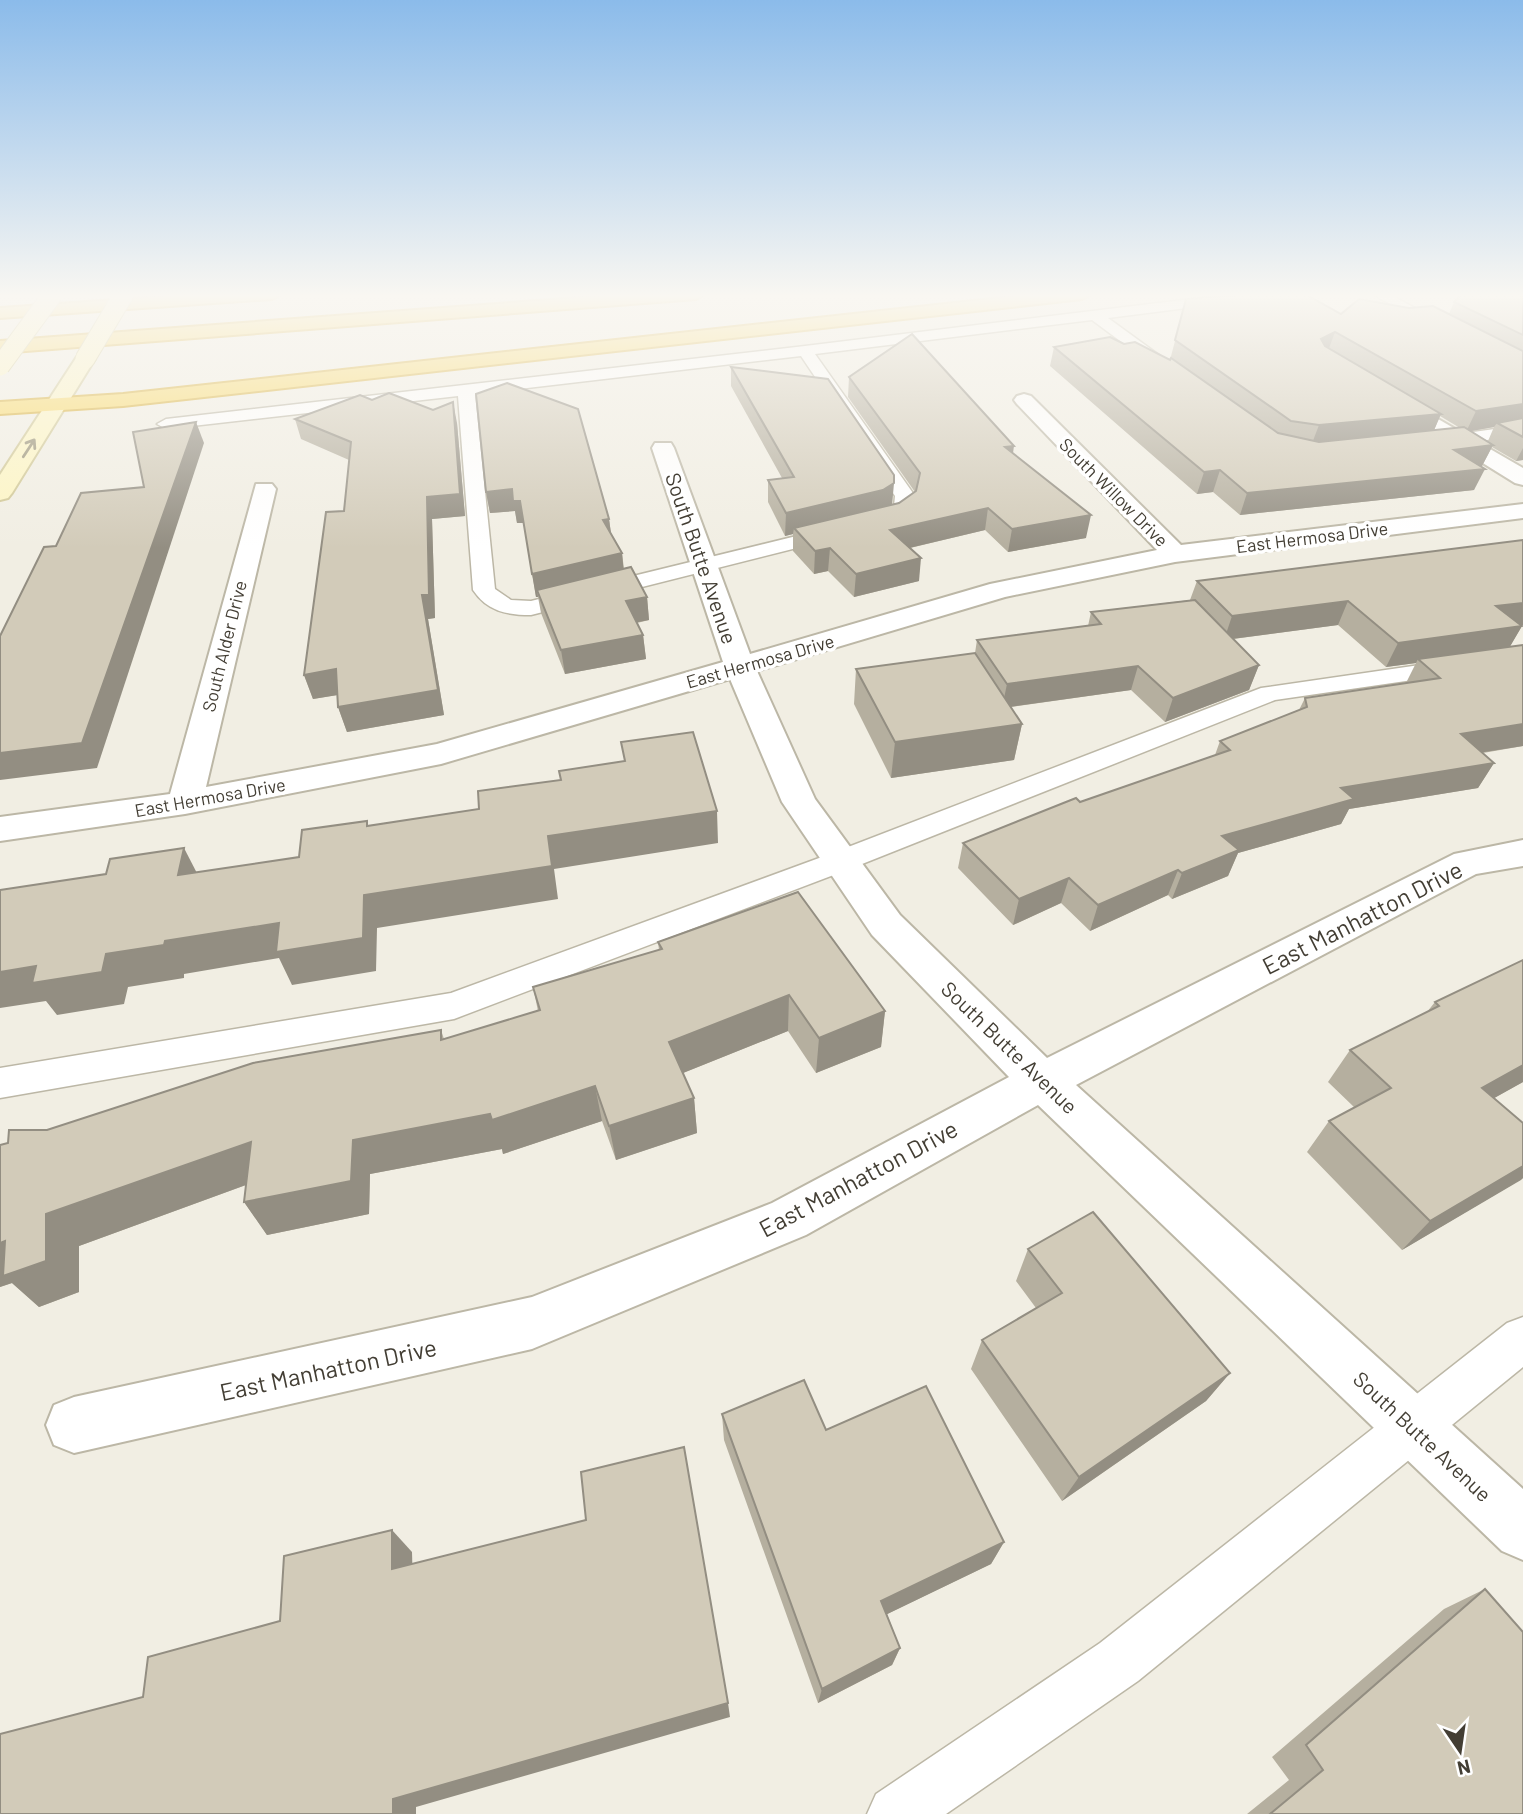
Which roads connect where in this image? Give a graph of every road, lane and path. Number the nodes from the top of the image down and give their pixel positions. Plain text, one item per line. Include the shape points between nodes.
1 (73, 379) edge
2 (316, 379) edge
3 (558, 379) edge
4 (823, 379) edge
5 (1372, 386) edge
6 (466, 389) junction
7 (1024, 400) dead end
8 (58, 404) junction
9 (0, 408) edge
10 (166, 424) edge
11 (1523, 430) edge
12 (1461, 440) junction
13 (1426, 444) edge
14 (663, 448) dead end
15 (1523, 478) edge
16 (264, 489) dead end
17 (0, 493) edge
18 (1523, 511) edge
19 (1175, 554) junction
20 (705, 566) junction
21 (1523, 657) edge
22 (740, 666) junction
23 (184, 803) junction
24 (0, 829) edge
25 (1523, 853) edge
26 (841, 861) junction
27 (1043, 1082) junction
28 (0, 1083) edge
29 (1523, 1339) edge
30 (74, 1425) dead end
31 (1414, 1429) junction
32 (1523, 1530) edge
33 (896, 1814) edge

1 - 8 main road, bridge
2 - 8 highway
3 - 6 lane
4 - 20 lane via 905,496 904,509 890,519
5 - 12 street
6 - 10 lane
6 - 20 lane via 484,590 492,600 505,608 531,608
7 - 19 street, South Willow Drive
8 - 9 highway
17 -> 8 main road
11 - 12 lane
12 - 13 lane
12 - 15 street
14 - 20 street, South Butte Avenue
16 - 23 street, South Alder Drive
18 - 19 street, East Hermosa Drive
19 - 22 street, East Hermosa Drive via 1000,590
20 - 22 street, South Butte Avenue
21 - 26 lane via 1270,692
22 - 23 street, East Hermosa Drive via 441,754
22 - 26 street, South Butte Avenue via 799,802
23 - 24 street, East Hermosa Drive
25 - 27 street, East Manhatton Drive via 1467,863
26 - 27 street, South Butte Avenue via 886,925
26 - 28 lane via 454,1006
27 - 30 street, East Manhatton Drive via 789,1219 532,1324
27 - 31 street, South Butte Avenue
29 - 31 lane
31 - 32 street, South Butte Avenue
31 - 33 lane via 1119,1662

